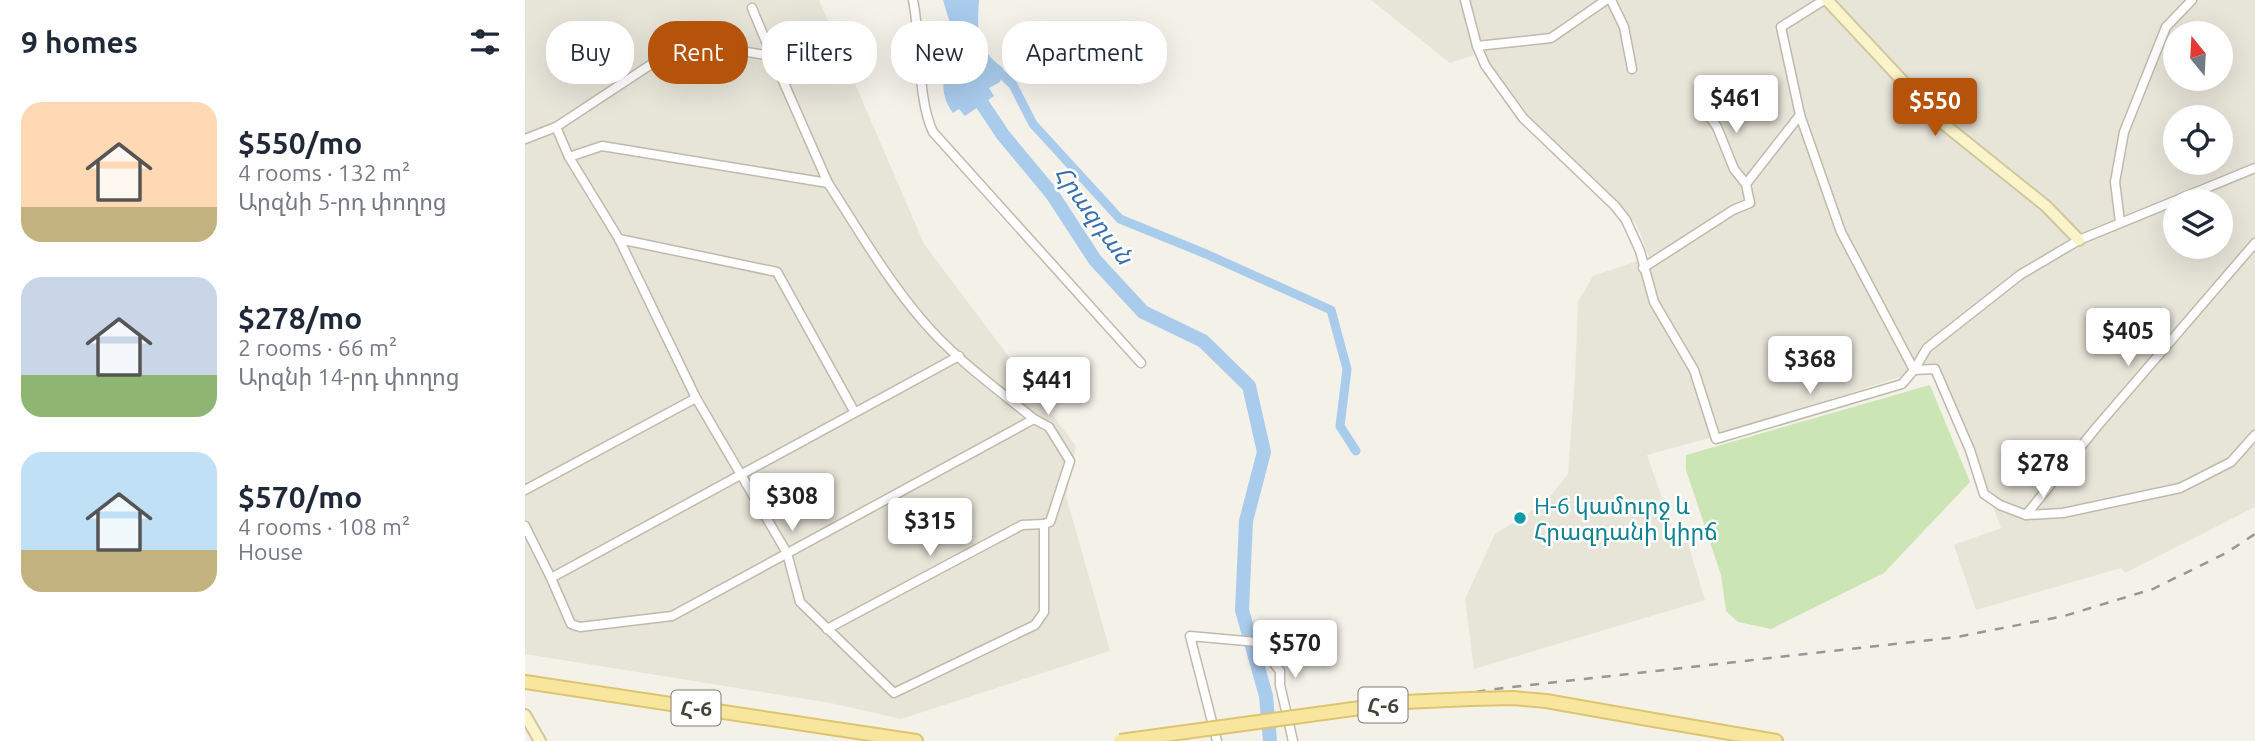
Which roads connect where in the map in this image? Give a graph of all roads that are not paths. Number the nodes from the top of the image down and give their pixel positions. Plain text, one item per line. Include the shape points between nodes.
1 (913, 0) edge
2 (1465, 0) edge
3 (1606, 0) edge
4 (1611, 0) edge
5 (1826, 0) edge
6 (2192, 0) edge
7 (752, 8) dead end
8 (762, 32) edge
9 (1477, 46) junction
10 (762, 54) edge
11 (1632, 69) dead end
12 (784, 84) edge
13 (1702, 104) dead end
14 (1800, 115) junction
15 (556, 127) junction
16 (525, 139) edge
17 (569, 156) junction
18 (2255, 168) edge
19 (828, 183) junction
20 (1746, 184) junction
21 (2120, 222) junction
22 (619, 239) junction
23 (2079, 240) junction
24 (2255, 243) edge
25 (1643, 268) junction
26 (959, 356) junction
27 (1141, 363) dead end
28 (1914, 370) junction
29 (695, 398) junction
30 (854, 411) junction
31 (1034, 419) junction
32 (2255, 435) edge
33 (742, 476) junction
34 (525, 491) edge
35 (2026, 515) junction
36 (1044, 524) junction
37 (525, 526) edge
38 (787, 553) junction
39 (551, 578) junction
40 (827, 629) junction
41 (525, 682) edge
42 (525, 715) edge
43 (540, 741) edge
44 (916, 741) edge
45 (1119, 741) edge
46 (1217, 741) edge
47 (1293, 741) edge
48 (1776, 741) edge

1 - 27 street via 925,103 933,132
2 - 9 street
3 - 9 street via 1551,38
4 - 11 street via 1624,27
5 - 14 street via 1781,27
5 - 23 street via 1940,121 2046,206
6 - 21 street via 2167,27 2124,132 2115,181
7 - 8 street
9 - 25 street via 1523,118 1626,220
10 - 15 street via 685,42
12 - 19 street
13 - 20 street
14 - 20 street
14 - 28 street via 1841,232
15 - 16 street
15 - 17 street
17 - 19 street via 601,146
17 - 22 street
18 - 21 street
19 - 26 street via 922,320
20 - 25 street via 1750,203
21 - 23 street
22 - 29 street
22 - 30 street via 777,272
23 - 28 street via 1973,310 1927,348
24 - 35 street
25 - 28 street via 1654,302 1694,370 1716,439 1902,384
26 - 30 street
26 - 31 street
28 - 35 street via 1935,369 1984,494
29 - 33 street
29 - 34 street
30 - 33 street
31 - 36 street via 1049,428 1070,461 1050,522
31 - 38 street
32 - 35 street via 2231,462 2180,488 2063,513
33 - 38 street
33 - 39 street
36 - 40 street via 1022,525
36 - 40 street via 1044,612 1024,631 894,693
37 - 39 street
38 - 39 street via 672,616 580,627 571,624
38 - 40 street via 800,602
41 - 44 main road, Հ-6
42 - 43 street
45 - 48 main road, Հ-6, bridge via 1404,702 1513,698
46 - 47 street via 1190,636 1257,642 1280,671

